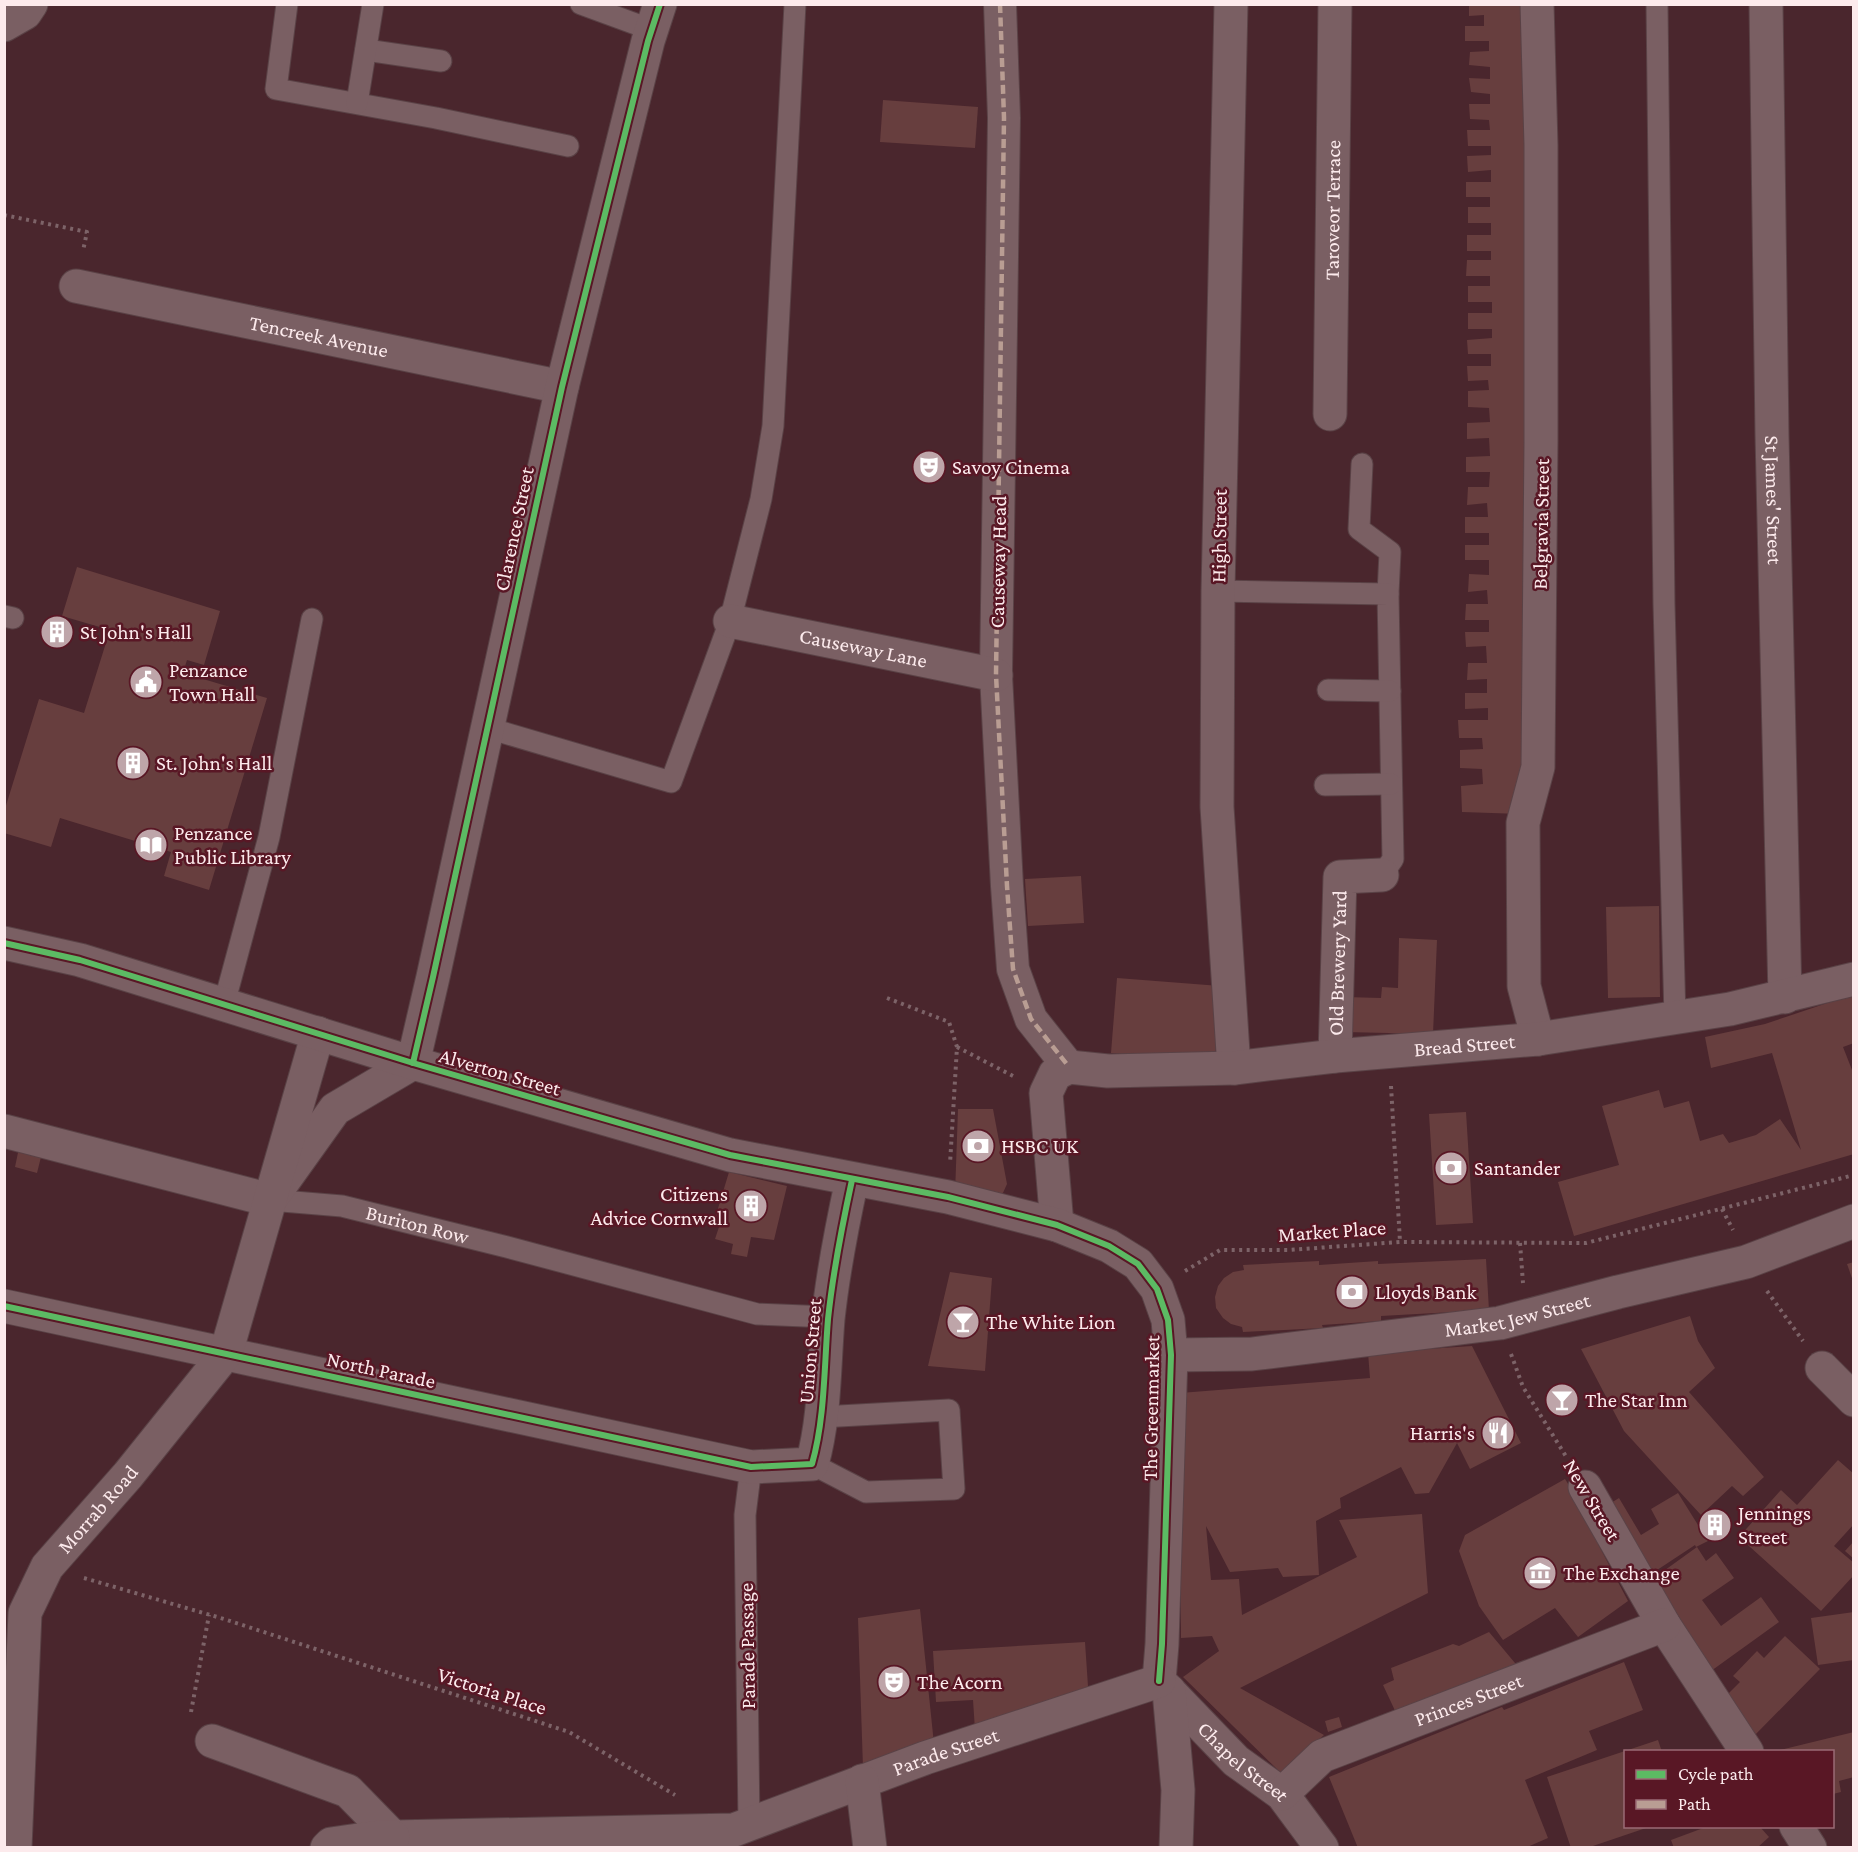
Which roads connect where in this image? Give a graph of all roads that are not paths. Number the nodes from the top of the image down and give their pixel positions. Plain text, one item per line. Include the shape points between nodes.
1 (30, 4) edge
2 (287, 4) edge
3 (373, 4) edge
4 (581, 4) edge
5 (795, 4) edge
6 (1000, 4) edge
7 (1231, 4) edge
8 (1335, 4) edge
9 (1537, 4) edge
10 (1657, 4) edge
11 (1766, 4) edge
12 (656, 17) edge
13 (4, 25) edge
14 (366, 50) junction
15 (441, 61) dead end
16 (357, 103) junction
17 (568, 146) dead end
18 (76, 286) road end
19 (562, 387) junction
20 (1330, 414) dead end
21 (1362, 464) dead end
22 (1218, 591) junction
23 (1388, 594) junction
24 (312, 619) dead end
25 (730, 621) junction
26 (996, 675) junction
27 (1328, 690) dead end
28 (1390, 691) junction
29 (488, 728) junction
30 (1391, 784) junction
31 (1325, 785) dead end
32 (1382, 875) joint
33 (4, 943) edge
34 (1854, 980) edge
35 (1785, 997) junction
36 (224, 1004) junction
37 (1675, 1018) junction
38 (318, 1033) junction
39 (1538, 1039) junction
40 (1335, 1056) junction
41 (413, 1063) junction
42 (1069, 1067) junction
43 (1234, 1068) junction
44 (4, 1131) edge
45 (852, 1180) junction
46 (270, 1200) junction
47 (1854, 1221) edge
48 (1057, 1225) junction
49 (4, 1306) edge
50 (829, 1317) junction
51 (226, 1353) junction
52 (1171, 1355) junction
53 (1822, 1368) road end
54 (1854, 1400) edge
55 (821, 1417) junction
56 (813, 1464) junction
57 (751, 1467) junction
58 (1585, 1487) road end
59 (1664, 1625) junction
60 (1164, 1686) junction
61 (212, 1741) road end
62 (1746, 1750) edge
63 (862, 1781) junction
64 (1282, 1794) junction
65 (1797, 1828) edge
66 (739, 1834) edge
67 (393, 1836) junction
68 (15, 1848) edge
69 (327, 1848) edge
70 (870, 1848) edge
71 (1176, 1848) edge
72 (1322, 1848) edge
73 (1810, 1848) edge

1 - 13 street via 25,13
2 - 16 lane via 276,89
3 - 14 lane
4 - 12 lane
5 - 25 lane via 773,426 761,499
6 - 26 street, Causeway Head via 1004,118
7 - 22 street, High Street
8 - 20 street, Taroveor Terrace
9 - 39 street, Belgravia Street via 1541,145 1538,767 1523,835 1524,986
10 - 37 lane via 1664,604
11 - 35 street, St James' Street
12 - 19 street, Clarence Street
14 - 15 lane
14 - 16 lane
16 - 17 lane
18 - 19 street, Tencreek Avenue
19 - 29 street, Clarence Street
21 - 23 lane via 1359,529 1390,552
22 - 23 lane
22 - 43 street, High Street via 1217,807
23 - 28 lane
24 - 36 lane via 269,837
25 - 26 street, Causeway Lane
25 - 29 lane via 671,782
26 - 42 street, Causeway Head via 1013,969 1031,1019
27 - 28 lane
28 - 30 lane
29 - 41 street, Clarence Street
30 - 31 lane
30 - 32 lane via 1393,859
32 - 40 street, Old Brewery Yard via 1340,877
33 - 36 street, Alverton Street via 80,960
34 - 35 street, Bread Street
35 - 37 street, Bread Street
36 - 38 street, Alverton Street
37 - 39 street, Bread Street
38 - 41 street, Alverton Street
38 - 46 street, Morrab Road
39 - 40 street, Bread Street
40 - 43 street, Bread Street
41 - 45 street, Alverton Street via 730,1155
41 - 46 street, Morrab Road via 335,1109
42 - 43 street, Bread Street via 1108,1071
42 - 48 street via 1055,1074 1046,1093
44 - 46 street, Buriton Row
45 - 48 street, The Greenmarket via 948,1197
45 - 50 street, Union Street
46 - 50 lane, Buriton Row via 342,1206 757,1314
46 - 51 street, Morrab Road
47 - 52 street, Market Jew Street via 1746,1262 1500,1323 1252,1354
48 - 52 street, The Greenmarket via 1109,1246 1138,1264 1156,1289 1168,1320
49 - 51 street, North Parade
50 - 55 street, Union Street
51 - 57 street, North Parade
51 - 68 street, Morrab Road via 128,1475 47,1567 25,1613
52 - 60 street, The Greenmarket
53 - 54 street
55 - 56 street, Union Street
55 - 56 lane via 949,1410 954,1489 866,1492
56 - 57 street
57 - 66 lane, Parade Passage via 745,1515
58 - 59 street, New Street
59 - 62 street, New Street
59 - 64 street, Princes Street via 1322,1756
60 - 63 street, Parade Street
60 - 64 street, Chapel Street via 1236,1761
60 - 71 street, The Greenmarket via 1178,1790
61 - 67 street via 348,1791
63 - 66 street, Parade Street
63 - 70 street
64 - 72 street, Chapel Street
65 - 73 street
66 - 67 street, Parade Street
67 - 69 street, Parade Street via 331,1844

